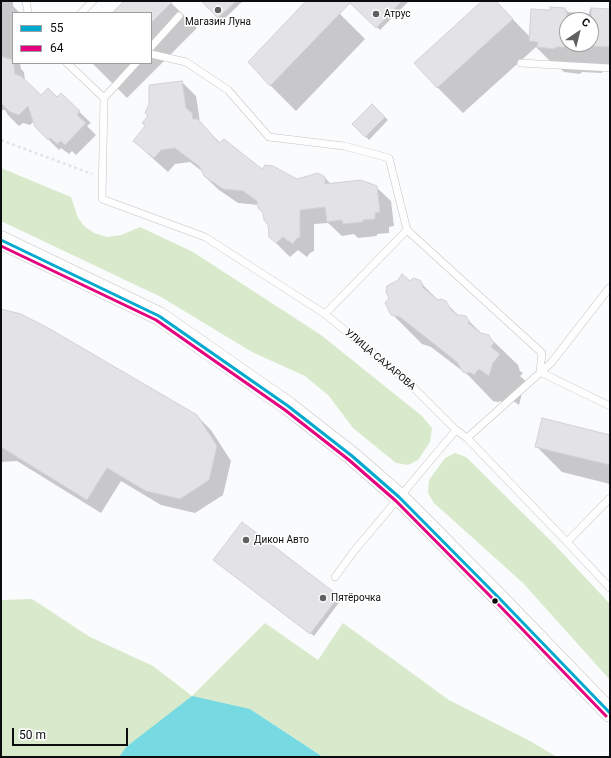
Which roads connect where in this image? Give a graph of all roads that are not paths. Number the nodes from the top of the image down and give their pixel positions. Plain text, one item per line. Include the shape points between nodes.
1 (26, 1) edge
2 (93, 1) edge
3 (28, 12) edge
4 (82, 12) edge
5 (179, 16) dead end
6 (152, 46) edge
7 (152, 54) edge
8 (521, 63) dead end
9 (68, 64) edge
10 (135, 64) edge
11 (610, 68) edge
12 (104, 98) junction
13 (407, 230) junction
14 (1, 240) edge
15 (610, 287) edge
16 (325, 314) junction
17 (540, 372) junction
18 (610, 406) edge
19 (456, 430) junction
20 (466, 438) junction
21 (399, 497) junction
22 (610, 498) edge
23 (567, 542) junction
24 (335, 577) dead end
25 (610, 588) edge
26 (610, 713) edge

1 - 3 lane
2 - 4 lane
5 - 6 lane
7 - 13 lane via 186,62 228,90 269,137 344,146 389,158
8 - 11 lane
9 - 12 lane
10 - 12 lane
12 - 16 lane, УЛИЦА САХАРОВА via 102,200 205,237
13 - 16 lane
13 - 17 lane via 542,353
14 - 21 street via 159,316 288,406
15 - 17 lane via 551,363
16 - 19 lane, УЛИЦА САХАРОВА via 410,384
17 - 18 lane
17 - 20 lane
19 - 20 lane, УЛИЦА САХАРОВА
19 - 21 lane
20 - 23 lane, УЛИЦА САХАРОВА
21 - 24 lane
21 - 26 street
22 - 23 lane
23 - 25 lane, УЛИЦА САХАРОВА

